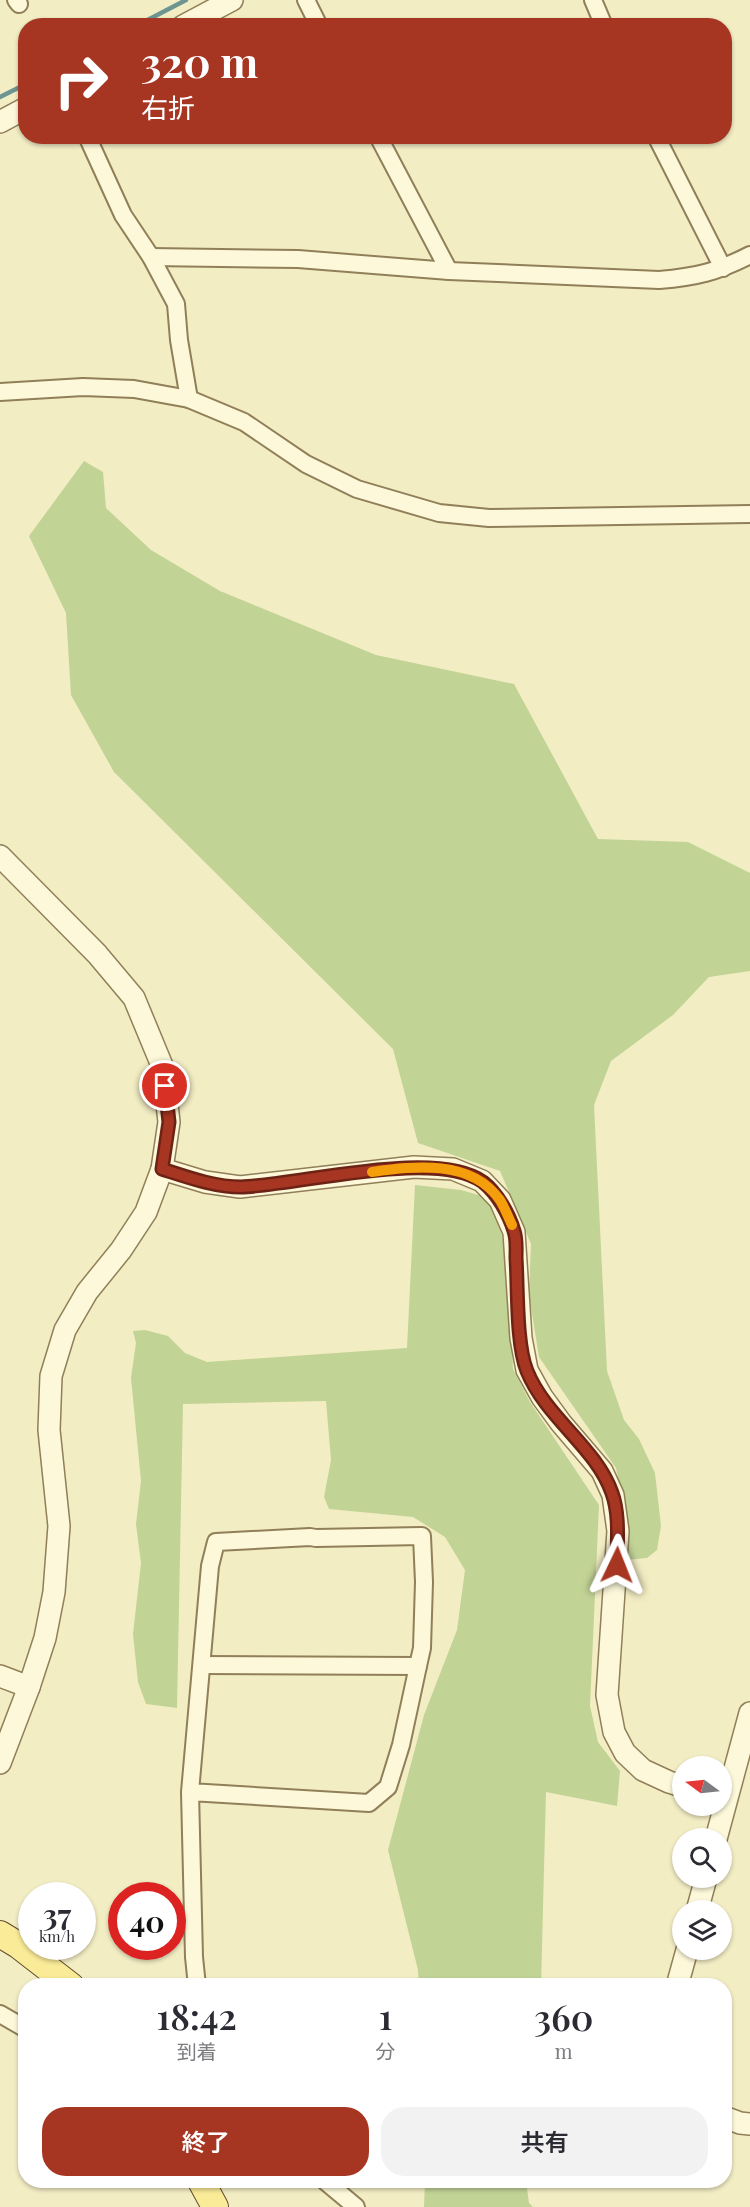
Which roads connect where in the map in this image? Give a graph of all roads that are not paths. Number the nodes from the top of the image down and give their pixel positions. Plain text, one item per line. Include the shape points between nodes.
1 (232, 0) edge
2 (306, 0) edge
3 (592, 0) edge
4 (198, 18) edge
5 (315, 18) edge
6 (600, 18) edge
7 (18, 112) edge
8 (0, 122) edge
9 (91, 144) edge
10 (382, 144) edge
11 (660, 144) edge
12 (750, 255) edge
13 (151, 257) junction
14 (723, 268) junction
15 (448, 271) junction
16 (0, 392) edge
17 (189, 399) junction
18 (750, 514) edge
19 (0, 856) edge
20 (162, 1169) junction
21 (202, 1665) junction
22 (418, 1666) junction
23 (0, 1676) edge
24 (29, 1687) junction
25 (750, 1713) edge
26 (0, 1763) edge
27 (732, 1773) edge
28 (672, 1783) edge
29 (190, 1792) junction
30 (0, 1934) edge
31 (684, 1960) edge
32 (61, 1978) edge
33 (196, 1978) edge
34 (679, 1978) edge
35 (0, 2014) edge
36 (18, 2024) edge
37 (732, 2120) edge
38 (750, 2124) edge
39 (205, 2188) edge
40 (333, 2188) edge
41 (215, 2207) edge
42 (356, 2207) edge

1 - 4 street
2 - 5 street
3 - 6 street
7 - 8 street
9 - 13 street via 123,215
10 - 15 street
11 - 14 street
12 - 14 street
13 - 15 street via 298,259
13 - 17 street via 176,304
14 - 15 street via 693,277 659,280
16 - 17 street via 83,387
17 - 18 street via 244,422 306,464 357,489 439,513 489,518
19 - 20 street via 97,954 134,998 164,1068 169,1122
20 - 24 street via 146,1212 87,1292 65,1330 51,1376 49,1430 59,1526 54,1592 45,1638
20 - 28 street via 240,1187 414,1167 453,1169 482,1181 500,1200 514,1232 520,1338 526,1370 561,1423 602,1471 613,1495 617,1543 607,1695 614,1732 625,1753 643,1770
21 - 22 street
21 - 22 street via 210,1566 216,1542 310,1536 422,1536 422,1648
21 - 29 street
22 - 29 street via 388,1787 369,1803
23 - 24 street
24 - 26 street
25 - 27 street
29 - 33 street
30 - 32 main road
31 - 34 street
35 - 36 street
37 - 38 street
39 - 41 main road
40 - 42 street

